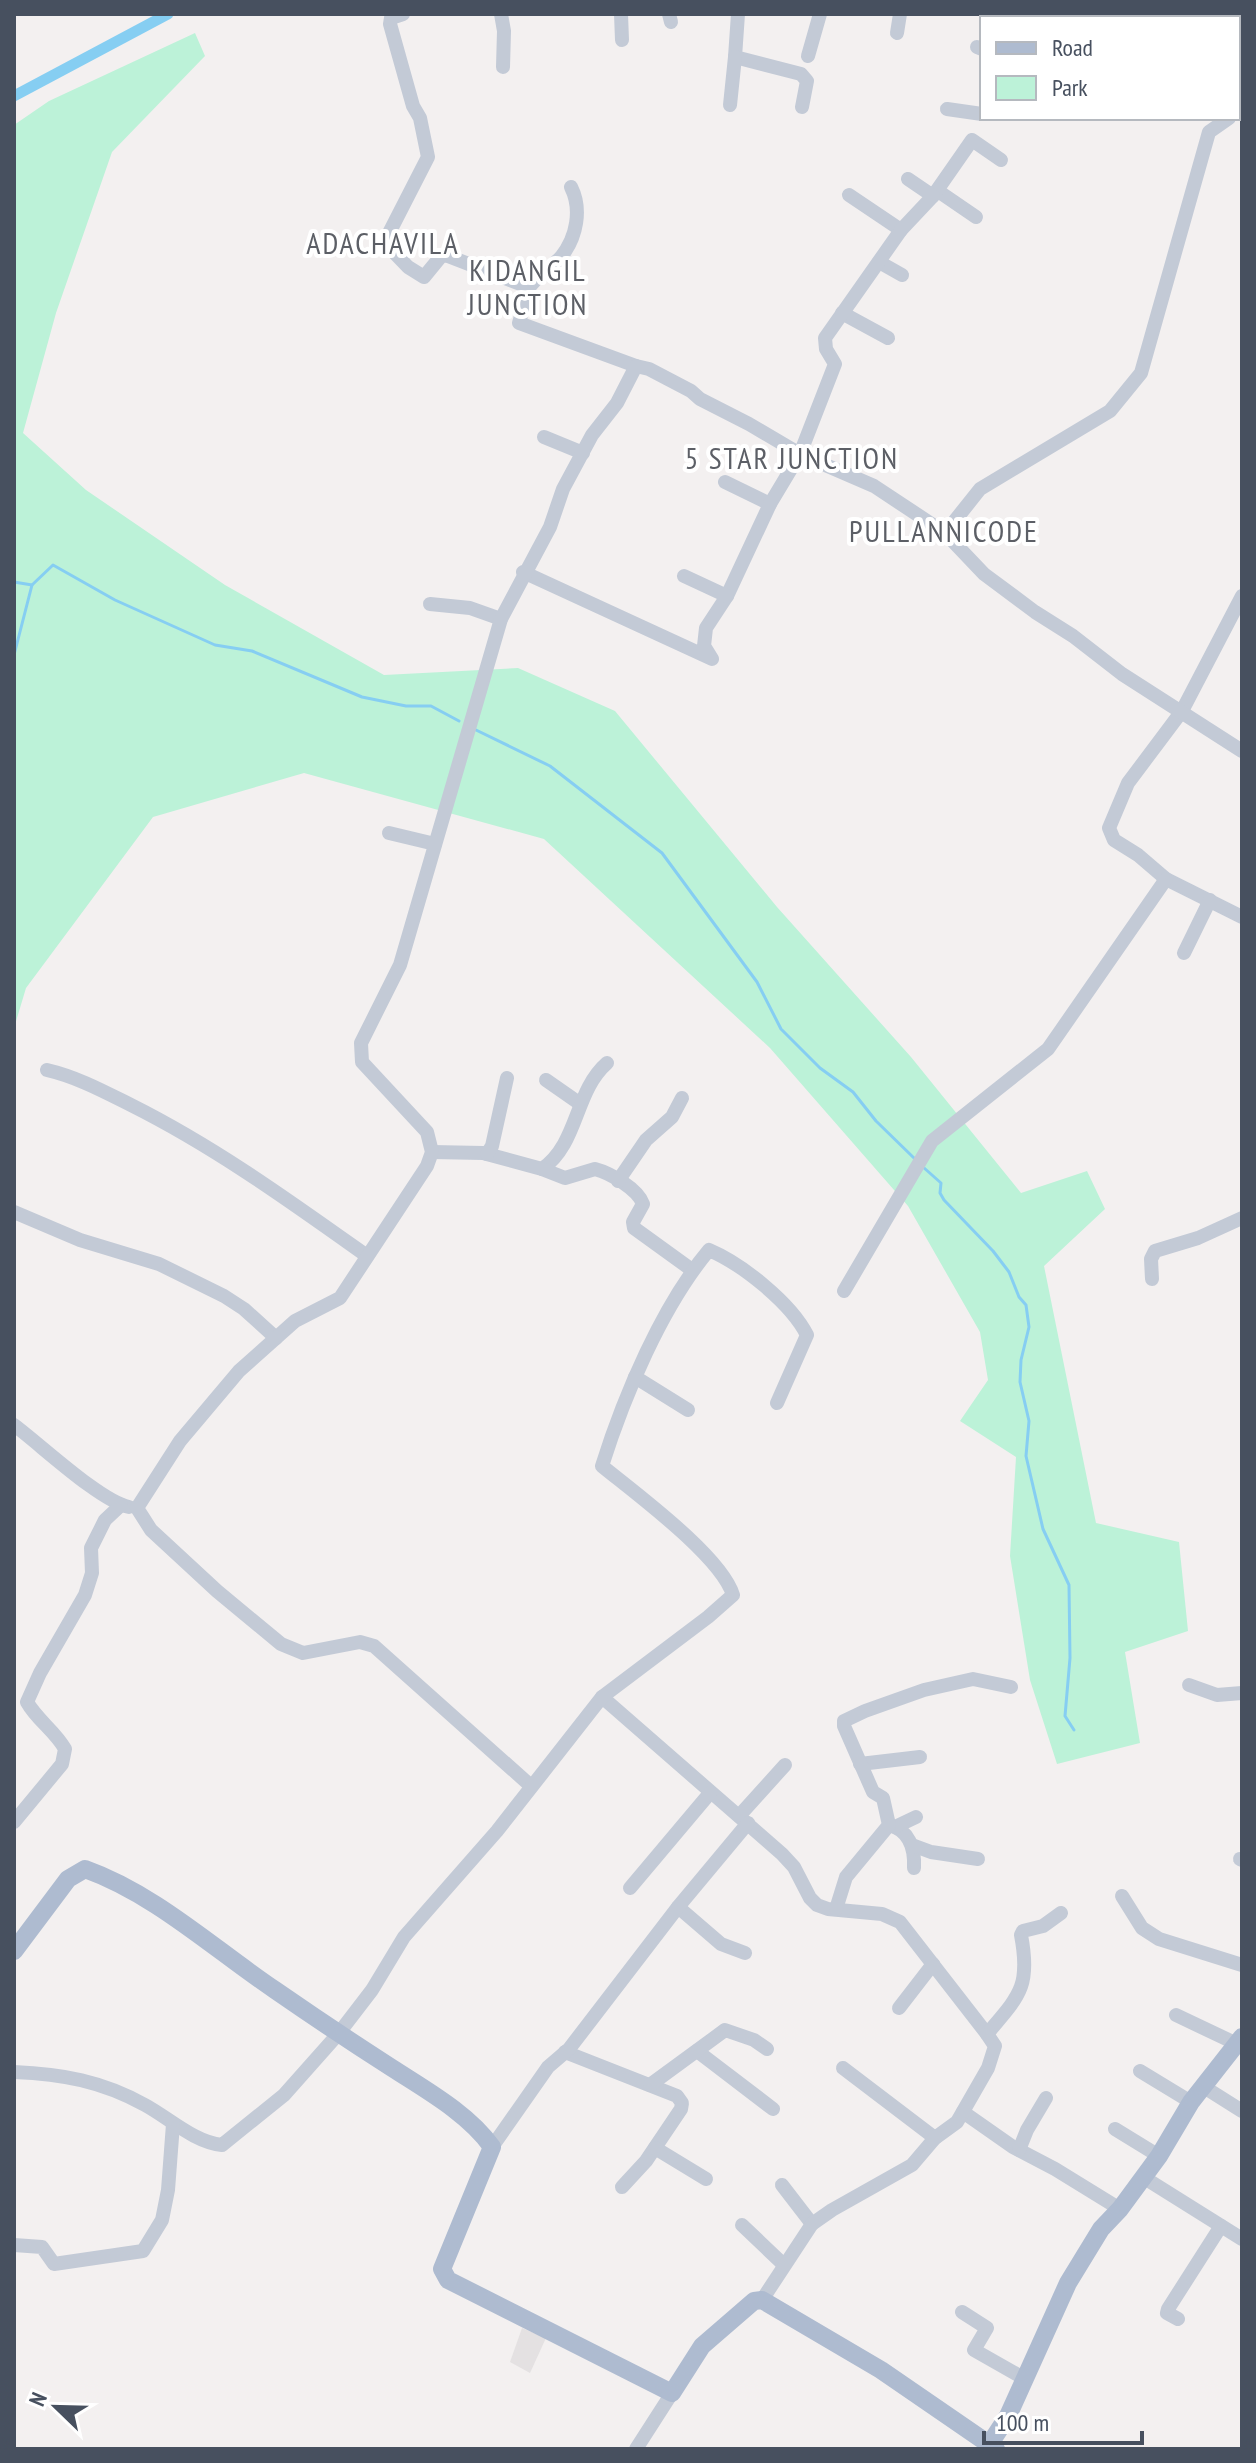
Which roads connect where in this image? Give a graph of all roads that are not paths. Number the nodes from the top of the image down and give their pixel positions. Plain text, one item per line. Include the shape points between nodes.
1 (403, 14) edge
2 (501, 14) edge
3 (621, 14) edge
4 (738, 14) edge
5 (820, 14) edge
6 (900, 14) edge
7 (897, 33) dead end
8 (622, 40) dead end
9 (808, 56) dead end
10 (735, 57) junction
11 (503, 67) dead end
12 (730, 105) dead end
13 (802, 107) dead end
14 (947, 109) dead end
15 (980, 115) edge
16 (982, 120) edge
17 (1226, 120) edge
18 (972, 140) junction
19 (1001, 160) dead end
20 (908, 179) dead end
21 (571, 187) dead end
22 (936, 194) junction
23 (849, 195) dead end
24 (976, 217) dead end
25 (901, 230) junction
26 (879, 262) junction
27 (902, 275) dead end
28 (527, 290) junction
29 (842, 313) junction
30 (888, 338) dead end
31 (636, 366) junction
32 (544, 437) dead end
33 (583, 453) junction
34 (800, 454) junction
35 (725, 482) dead end
36 (770, 504) junction
37 (945, 533) junction
38 (523, 572) junction
39 (684, 576) dead end
40 (727, 596) junction
41 (1242, 596) edge
42 (430, 604) dead end
43 (501, 619) junction
44 (1182, 711) junction
45 (1242, 751) edge
46 (389, 833) dead end
47 (435, 844) junction
48 (1166, 879) junction
49 (1210, 900) junction
50 (1242, 917) edge
51 (1184, 953) dead end
52 (607, 1063) dead end
53 (47, 1070) dead end
54 (507, 1078) dead end
55 (546, 1080) dead end
56 (682, 1098) dead end
57 (579, 1103) junction
58 (432, 1152) junction
59 (487, 1154) junction
60 (542, 1169) junction
61 (618, 1181) junction
62 (14, 1212) edge
63 (1242, 1218) edge
64 (367, 1256) junction
65 (692, 1270) junction
66 (1152, 1279) dead end
67 (844, 1291) dead end
68 (276, 1338) junction
69 (635, 1377) junction
70 (777, 1403) dead end
71 (688, 1410) dead end
72 (14, 1425) edge
73 (121, 1505) junction
74 (137, 1508) junction
75 (1189, 1685) dead end
76 (1011, 1687) dead end
77 (1242, 1693) edge
78 (602, 1697) junction
79 (920, 1757) dead end
80 (860, 1764) junction
81 (785, 1765) dead end
82 (531, 1786) junction
83 (710, 1793) junction
84 (916, 1817) dead end
85 (744, 1820) junction
86 (14, 1822) edge
87 (892, 1826) junction
88 (912, 1845) junction
89 (978, 1859) dead end
90 (914, 1868) dead end
91 (630, 1888) dead end
92 (1122, 1896) dead end
93 (678, 1907) junction
94 (836, 1909) junction
95 (1061, 1913) dead end
96 (14, 1951) edge
97 (745, 1953) dead end
98 (933, 1964) junction
99 (1242, 1965) edge
100 (899, 2008) dead end
101 (1176, 2015) dead end
102 (339, 2033) junction
103 (987, 2034) junction
104 (1238, 2047) edge
105 (767, 2049) dead end
106 (697, 2051) junction
107 (565, 2052) junction
108 (843, 2068) dead end
109 (1140, 2071) dead end
110 (14, 2072) edge
111 (650, 2085) junction
112 (1204, 2087) junction
113 (1046, 2098) dead end
114 (1191, 2102) junction
115 (773, 2109) dead end
116 (1242, 2111) edge
117 (963, 2112) junction
118 (173, 2124) junction
119 (1115, 2129) dead end
120 (935, 2138) junction
121 (492, 2147) junction
122 (655, 2148) junction
123 (1019, 2150) junction
124 (1159, 2156) junction
125 (1143, 2177) junction
126 (706, 2179) dead end
127 (782, 2185) dead end
128 (622, 2187) dead end
129 (1120, 2209) junction
130 (812, 2224) junction
131 (742, 2225) dead end
132 (1221, 2226) junction
133 (1242, 2239) edge
134 (14, 2245) edge
135 (784, 2265) junction
136 (762, 2300) junction
137 (962, 2312) dead end
138 (1178, 2319) dead end
139 (1025, 2379) junction
140 (672, 2393) junction
141 (993, 2447) edge
142 (636, 2449) edge

1 - 28 street via 391,18 390,24 428,157 386,244 424,277 442,255
2 - 11 street
3 - 8 street
4 - 10 street
5 - 9 street
6 - 7 street
10 - 12 street
10 - 13 street via 801,74 807,81
14 - 15 street
16 - 18 street
17 - 37 street via 1209,132 1141,373 1110,411 980,489
18 - 19 street
18 - 22 street
20 - 22 street
21 - 28 street via 578,215 571,239
22 - 24 street
22 - 25 street
23 - 25 street
25 - 26 street
26 - 27 street
26 - 29 street
28 - 31 street via 519,323
29 - 30 street
29 - 34 street via 825,338 835,364
31 - 33 street
31 - 34 street
32 - 33 street
33 - 38 street
34 - 36 street
34 - 37 street via 874,486
35 - 36 street
36 - 40 street
37 - 44 street via 984,574
38 - 40 street via 712,659 703,639
38 - 43 street
39 - 40 street
41 - 44 street
42 - 43 street via 470,608
43 - 47 street
44 - 45 street
44 - 48 street via 1128,783 1109,828 1114,840
46 - 47 street
47 - 58 street via 400,965 361,1043 362,1062 427,1132
48 - 49 street
48 - 67 street via 1048,1049 932,1141
49 - 50 street
49 - 51 street
52 - 57 street
53 - 64 street via 73,1076 229,1160
54 - 59 street
55 - 57 street
56 - 61 street
57 - 60 street via 574,1128
58 - 59 street
58 - 64 street
59 - 60 street
60 - 61 street via 565,1178 595,1169
61 - 65 street via 641,1198 634,1228
62 - 68 street via 80,1240 159,1264 224,1296
63 - 66 street via 1155,1251
64 - 68 street via 340,1298 295,1321
65 - 69 street
65 - 70 street via 709,1250 722,1255 800,1320 807,1335
68 - 74 street via 239,1371 180,1441
69 - 71 street
69 - 78 street via 602,1466 707,1557 733,1595
72 - 73 street
73 - 74 street
73 - 86 street via 105,1520 91,1548 92,1573 85,1595 27,1702 60,1739 65,1749 62,1764
74 - 82 street via 151,1530 281,1644 303,1653 360,1642 374,1646
75 - 77 street via 1217,1695
76 - 80 street via 973,1679 924,1690 847,1719 843,1724
78 - 82 street
78 - 83 street
79 - 80 street
80 - 87 street via 873,1792 883,1798
81 - 85 street
82 - 102 street via 404,1937
83 - 85 street
83 - 91 street
84 - 87 street
85 - 93 street
85 - 94 street via 794,1867 812,1901
87 - 88 street
87 - 94 street via 846,1877
88 - 89 street
88 - 90 street
92 - 99 street via 1142,1928 1159,1939
93 - 97 street via 721,1944
93 - 107 street
94 - 98 street via 882,1914 900,1922
95 - 103 street via 1043,1926 1023,1931 1026,1975 1014,2002
96 - 102 main road via 68,1879 85,1869 110,1877 181,1922
98 - 100 street
98 - 103 street
101 - 104 street
102 - 118 street via 284,2095 222,2145
102 - 121 main road via 448,2107
103 - 117 street via 995,2046 992,2057
104 - 112 main road
105 - 106 street via 725,2030
106 - 111 street
106 - 115 street
107 - 111 street
107 - 121 street via 548,2067
108 - 120 street
109 - 114 street
110 - 118 street via 76,2077 123,2093
111 - 122 street via 682,2103
112 - 114 main road
112 - 116 street
113 - 123 street
114 - 124 main road
117 - 120 street
117 - 123 street
118 - 134 street via 162,2220 143,2251 54,2264 42,2247
119 - 124 street
120 - 130 street via 912,2165
121 - 140 main road via 442,2269 448,2280
122 - 126 street
122 - 128 street
123 - 129 street
124 - 125 main road
125 - 129 main road
125 - 132 street
127 - 130 street
129 - 139 main road via 1101,2229 1068,2283
130 - 135 street
131 - 135 street
132 - 133 street
132 - 138 street via 1168,2309
135 - 136 street
136 - 140 main road via 754,2301 702,2346
136 - 141 main road via 881,2370
137 - 139 street via 987,2328 974,2350
139 - 141 main road
140 - 142 street

